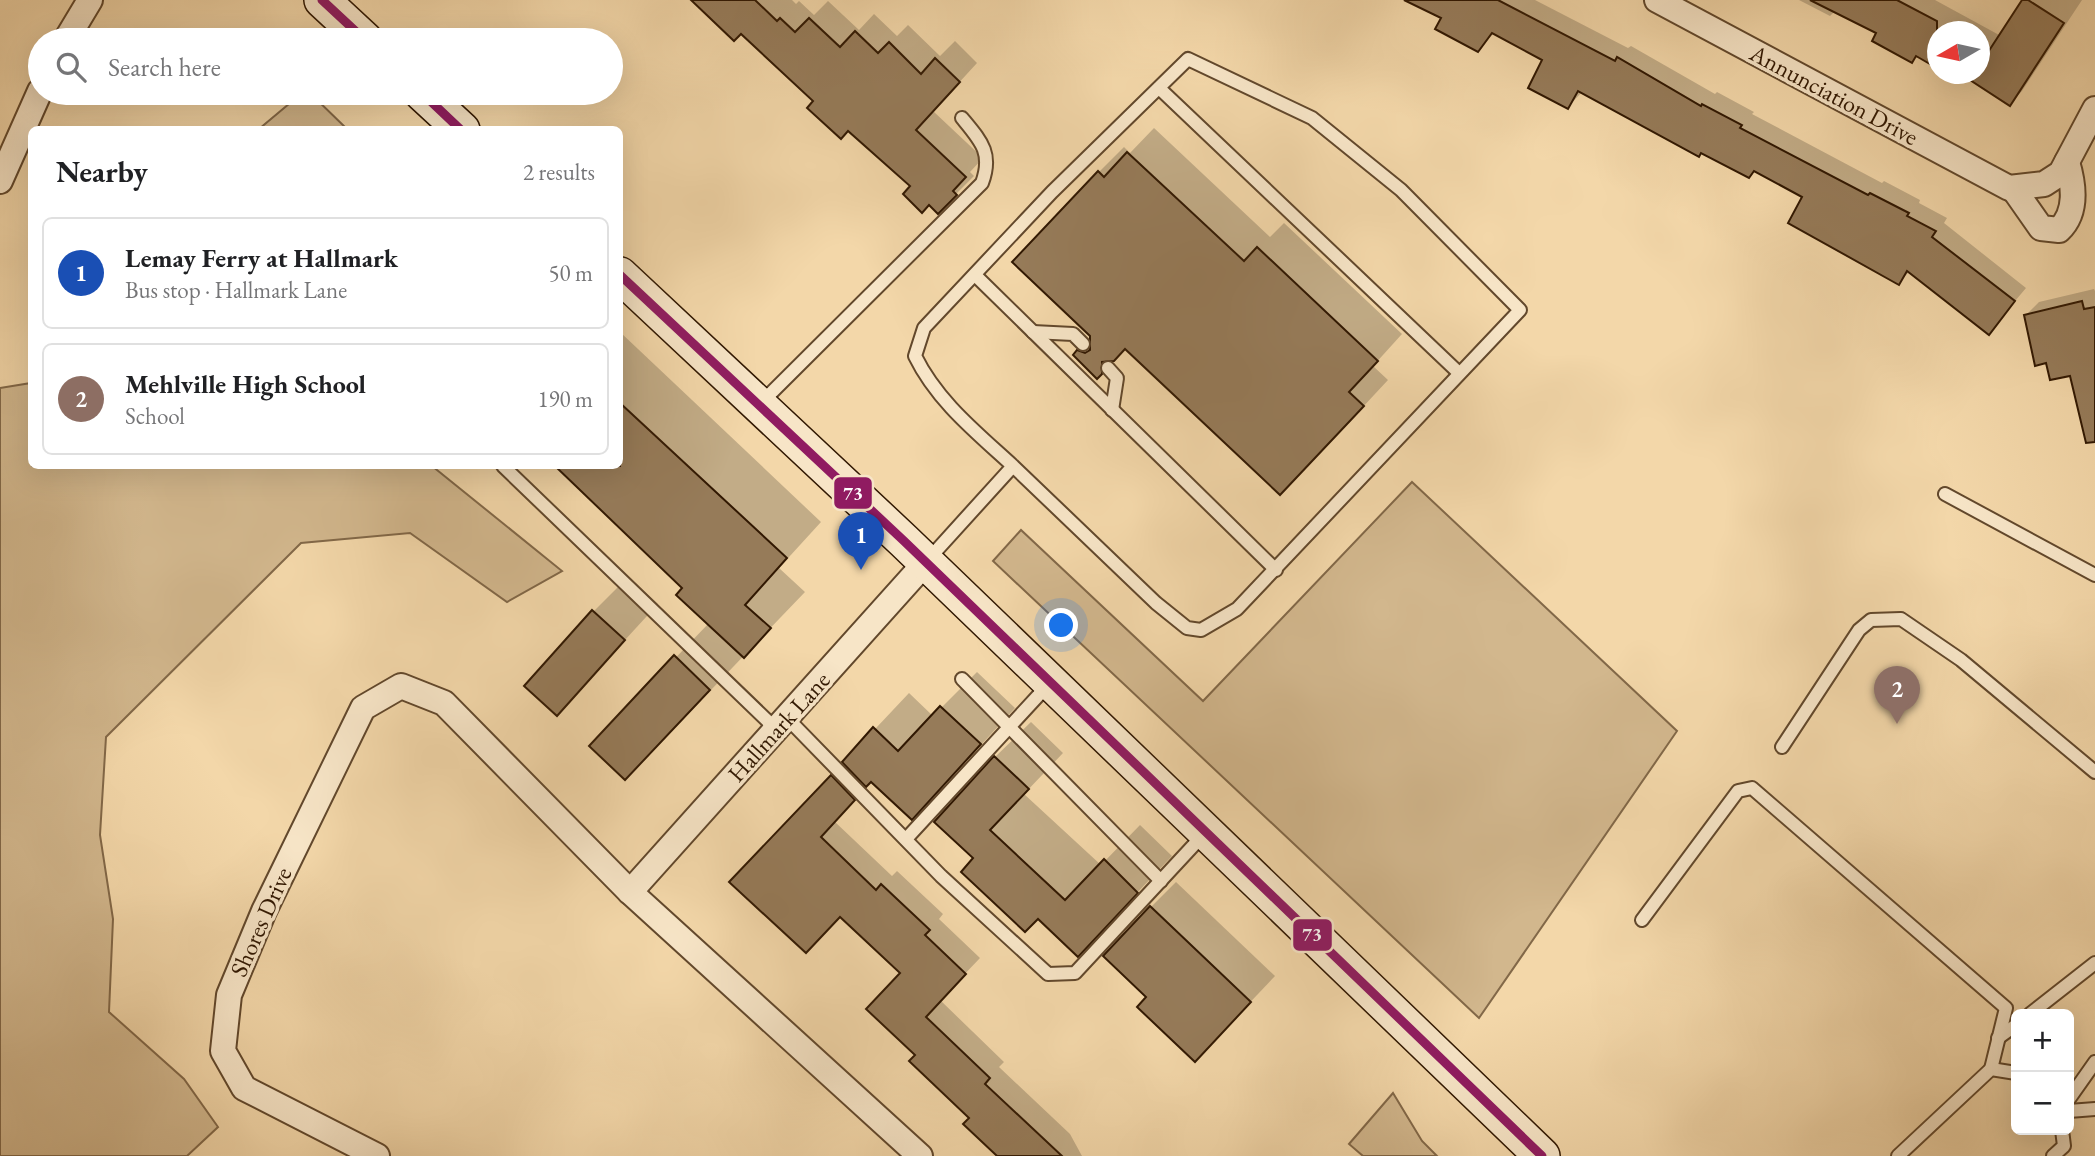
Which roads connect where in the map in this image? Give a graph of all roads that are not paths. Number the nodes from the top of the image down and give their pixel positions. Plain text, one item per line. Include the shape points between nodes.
1 (90, 0) edge
2 (322, 0) edge
3 (1657, 0) edge
4 (73, 28) edge
5 (352, 28) edge
6 (1158, 88) junction
7 (34, 105) edge
8 (435, 105) edge
9 (2095, 109) edge
10 (962, 118) dead end
11 (458, 126) edge
12 (2067, 162) junction
13 (0, 181) edge
14 (2013, 188) junction
15 (975, 275) junction
16 (623, 278) edge
17 (1033, 332) junction
18 (1083, 344) dead end
19 (1108, 368) dead end
20 (1459, 373) junction
21 (759, 404) junction
22 (1112, 410) junction
23 (1013, 466) junction
24 (506, 469) edge
25 (1945, 494) dead end
26 (926, 562) junction
27 (1276, 570) junction
28 (2095, 575) edge
29 (962, 679) dead end
30 (1051, 682) junction
31 (782, 724) junction
32 (1009, 727) junction
33 (1782, 747) dead end
34 (2095, 772) edge
35 (1205, 833) junction
36 (906, 839) junction
37 (1161, 881) junction
38 (630, 892) junction
39 (1643, 919) dead end
40 (2095, 963) edge
41 (2037, 1009) edge
42 (2011, 1029) edge
43 (1998, 1038) junction
44 (2095, 1062) edge
45 (1991, 1069) junction
46 (2011, 1072) edge
47 (2074, 1092) edge
48 (2095, 1109) edge
49 (2074, 1111) edge
50 (2063, 1135) edge
51 (377, 1156) edge
52 (920, 1156) edge
53 (1542, 1156) edge
54 (1898, 1156) edge
55 (2053, 1156) edge

1 - 4 street
2 - 5 main road
3 - 14 street, Annunciation Drive
6 - 15 lane
6 - 20 lane
6 - 20 lane via 1188,59 1312,118 1401,190 1520,310
7 - 13 street
8 - 11 main road
9 - 12 street
10 - 21 lane via 986,148 988,168 982,183
12 - 14 street via 2061,173 2044,184
12 - 14 street, Annunciation Drive via 2073,207 2070,220 2059,230 2041,228
15 - 17 lane
15 - 23 lane via 924,328 915,356 927,381
16 - 21 main road
17 - 18 lane via 1073,334
17 - 22 lane
19 - 22 lane via 1118,378
20 - 27 lane
21 - 26 main road
22 - 27 lane
23 - 26 lane
23 - 27 lane via 1187,628 1201,630 1237,610
24 - 31 lane
25 - 28 lane
26 - 30 main road
26 - 31 street, Hallmark Lane
29 - 32 lane
30 - 32 lane
30 - 35 main road
31 - 36 lane
31 - 38 street, Hallmark Lane
32 - 36 lane
32 - 37 lane
33 - 34 lane via 1859,630 1871,620 1887,617 1901,619 1961,660
35 - 37 lane
35 - 53 main road
36 - 37 lane via 1048,974 1075,973
38 - 51 street, Shores Drive via 444,703 401,686 363,708 264,911 229,995 223,1051 244,1088
38 - 52 street
39 - 43 lane via 1738,791 1752,788 2006,1008
40 - 41 lane
42 - 43 lane
43 - 45 lane
44 - 47 lane
45 - 46 lane
45 - 54 lane
48 - 49 lane
50 - 55 lane via 2064,1146

